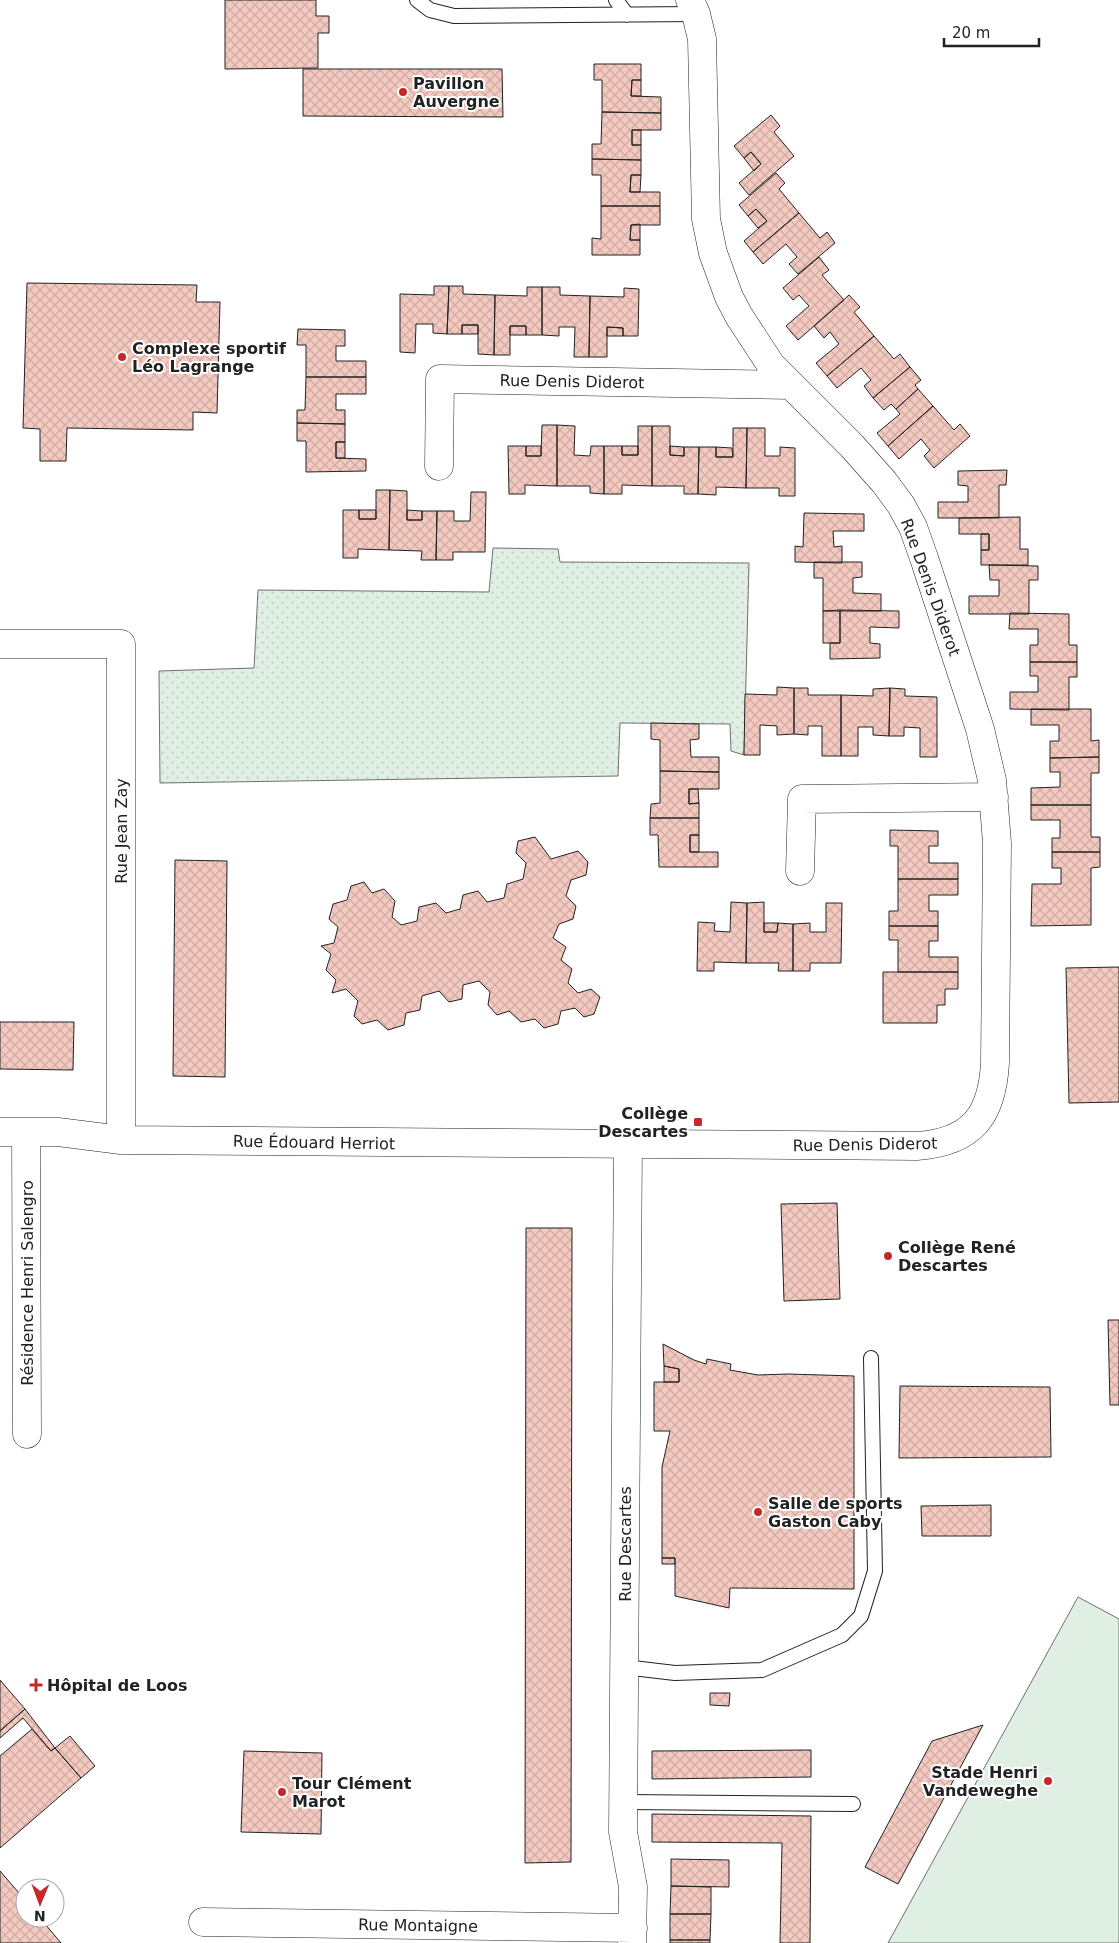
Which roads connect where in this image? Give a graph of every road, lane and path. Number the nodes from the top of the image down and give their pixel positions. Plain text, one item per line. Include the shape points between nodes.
1 (417, 0) edge
2 (616, 0) edge
3 (693, 7) edge
4 (627, 15) junction
5 (791, 385) junction
6 (439, 466) dead end
7 (0, 644) edge
8 (994, 798) junction
9 (800, 871) dead end
10 (13, 1132) edge
11 (121, 1140) junction
12 (628, 1145) junction
13 (871, 1358) dead end
14 (27, 1434) dead end
15 (624, 1667) junction
16 (624, 1802) junction
17 (852, 1804) dead end
18 (203, 1922) dead end
19 (632, 1936) edge

1 - 4 lane via 430,10 454,16
2 - 4 lane
3 - 4 lane
3 - 5 street, Rue Denis Diderot via 702,40 708,234 729,297 739,316 771,365
5 - 6 street, Rue Denis Diderot via 440,379
5 - 8 street, Rue Denis Diderot via 884,482 913,527 980,729
7 - 11 street, Rue Jean Zay via 121,644
8 - 9 street via 802,800
8 - 12 street, Rue Denis Diderot via 997,852 994,1084 988,1104 968,1130 939,1145 917,1146
10 - 11 street, Rue Édouard Herriot via 58,1132
10 - 14 street, Résidence Henri Salengro
11 - 12 street, Rue Édouard Herriot
12 - 15 street, Rue Descartes
13 - 15 lane via 875,1571 861,1616 842,1636 762,1670 675,1673
15 - 16 street, Rue Descartes
16 - 17 lane
16 - 19 street, Rue Descartes via 624,1844 633,1887
18 - 19 street, Rue Montaigne

